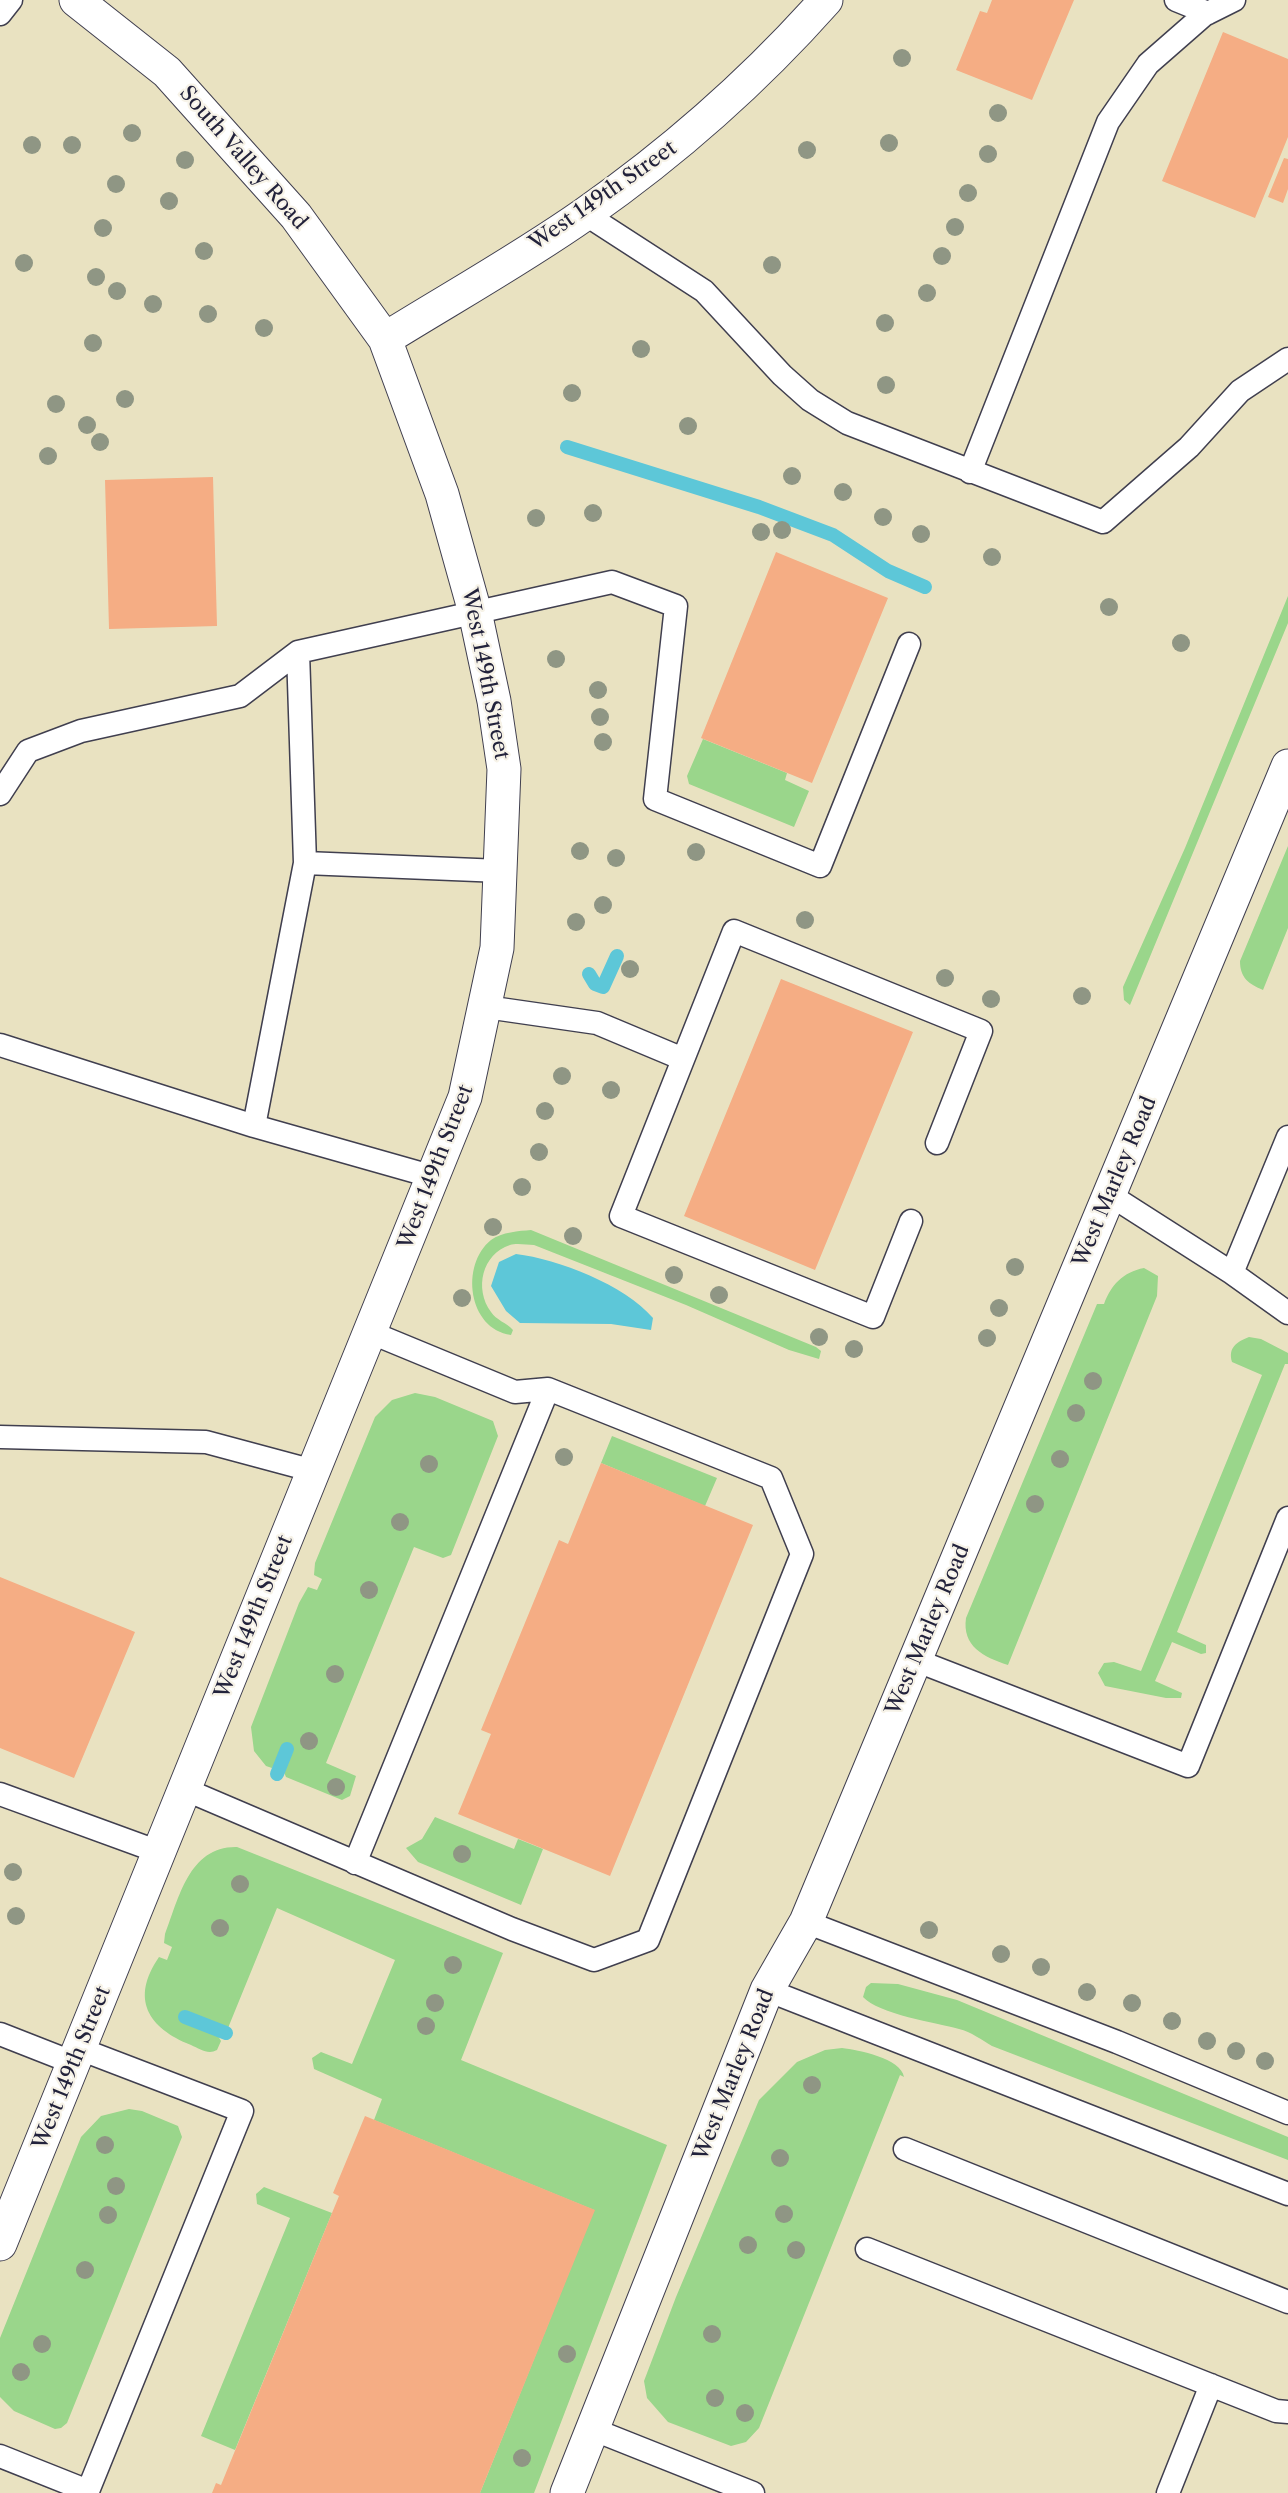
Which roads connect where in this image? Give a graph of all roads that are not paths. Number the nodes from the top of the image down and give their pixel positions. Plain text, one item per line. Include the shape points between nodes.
1 (11, 0) edge
2 (76, 0) edge
3 (826, 0) edge
4 (1176, 0) edge
5 (1234, 0) edge
6 (1208, 13) junction
7 (0, 14) edge
8 (585, 214) junction
9 (385, 339) junction
10 (1288, 359) edge
11 (970, 472) junction
12 (475, 612) junction
13 (909, 644) dead end
14 (298, 652) junction
15 (1288, 766) edge
16 (0, 794) edge
17 (305, 863) junction
18 (501, 871) junction
19 (486, 1007) junction
20 (0, 1045) edge
21 (683, 1059) junction
22 (254, 1126) junction
23 (1288, 1137) edge
24 (937, 1143) dead end
25 (434, 1176) junction
26 (1110, 1195) junction
27 (911, 1221) dead end
28 (1232, 1274) junction
29 (1288, 1313) edge
30 (372, 1333) junction
31 (548, 1389) junction
32 (0, 1437) edge
33 (314, 1471) junction
34 (1288, 1518) edge
35 (915, 1660) junction
36 (184, 1789) junction
37 (0, 1794) edge
38 (159, 1852) junction
39 (355, 1863) junction
40 (806, 1922) junction
41 (767, 1990) junction
42 (0, 2034) edge
43 (77, 2056) junction
44 (1288, 2113) edge
45 (905, 2149) dead end
46 (1288, 2194) edge
47 (0, 2244) edge
48 (867, 2249) dead end
49 (1288, 2302) edge
50 (1211, 2385) junction
51 (1288, 2412) edge
52 (592, 2429) junction
53 (0, 2456) edge
54 (567, 2493) edge
55 (753, 2493) edge
56 (1168, 2493) edge

1 - 7 lane
2 - 9 street, South Valley Road via 167,72 296,216
3 - 8 street, West 149th Street via 680,142
4 - 6 lane
5 - 6 lane
6 - 11 lane via 1148,64 1108,122
8 - 9 street, West 149th Street
8 - 11 lane via 704,291 810,400 847,423
9 - 12 street, West 149th Street via 442,494
10 - 11 lane via 1240,391 1189,447 1103,522
12 - 13 lane via 612,582 676,606 655,800 820,866
12 - 14 lane
12 - 18 street, West 149th Street via 504,769
14 - 16 lane via 240,696 81,731 28,752
14 - 17 lane
15 - 26 street, West Marley Road
17 - 18 lane
17 - 22 lane
18 - 19 street, West 149th Street via 497,948
19 - 21 lane via 597,1023
19 - 25 street, West 149th Street via 465,1097
20 - 22 lane
21 - 24 lane via 734,931 981,1031
21 - 27 lane via 621,1216 873,1317
22 - 25 lane
23 - 28 lane
25 - 30 street, West 149th Street
26 - 28 lane
26 - 35 street, West Marley Road
28 - 29 lane
30 - 31 lane via 515,1392
30 - 33 street, West 149th Street
31 - 39 lane
31 - 39 lane via 771,1478 802,1554 648,1940 594,1960
32 - 33 lane via 206,1442
33 - 36 street, West 149th Street
34 - 35 lane via 1188,1766
35 - 40 street, West Marley Road
36 - 38 street, West 149th Street
36 - 39 lane
37 - 38 lane
38 - 43 street, West 149th Street
40 - 41 street, West Marley Road
40 - 44 lane via 1117,2042
41 - 46 lane
41 - 52 street, West Marley Road
42 - 43 lane
43 - 47 street, West 149th Street
43 - 53 lane via 242,2111 88,2491
45 - 49 lane
48 - 50 lane
50 - 51 lane via 1276,2411
50 - 56 lane
52 - 54 street, West Marley Road
52 - 55 lane

